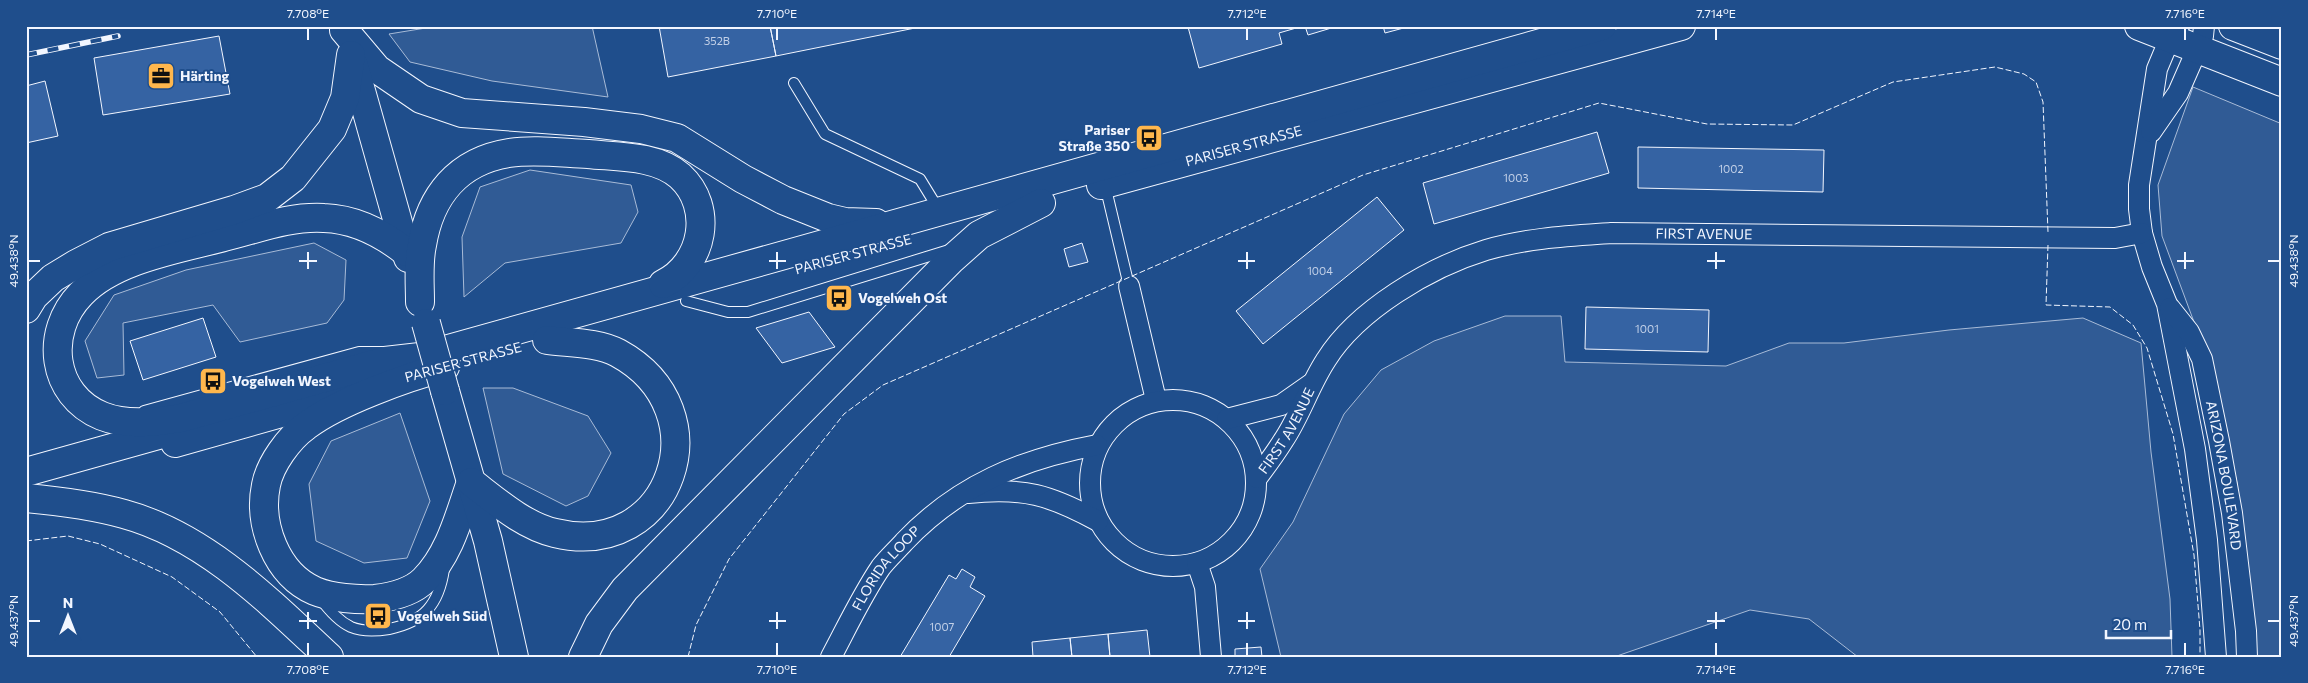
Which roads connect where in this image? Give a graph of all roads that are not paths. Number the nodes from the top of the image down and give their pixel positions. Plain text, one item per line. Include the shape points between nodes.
1 (1602, 26) edge
2 (1681, 26) edge
3 (2139, 26) edge
4 (2233, 26) edge
5 (2175, 32) edge
6 (346, 37) edge
7 (2201, 37) edge
8 (2282, 45) edge
9 (794, 82) dead end
10 (2282, 82) edge
11 (2148, 136) junction
12 (1104, 184) junction
13 (1041, 203) junction
14 (940, 212) junction
15 (907, 222) junction
16 (2142, 233) junction
17 (970, 241) junction
18 (406, 252) junction
19 (1129, 286) joint
20 (646, 293) junction
21 (686, 301) junction
22 (2167, 304) junction
23 (26, 309) edge
24 (423, 313) junction
25 (547, 340) junction
26 (419, 366) junction
27 (1314, 381) junction
28 (1156, 400) junction
29 (1228, 419) junction
30 (1098, 445) junction
31 (26, 472) edge
32 (1257, 478) junction
33 (471, 482) junction
34 (26, 485) edge
35 (959, 495) junction
36 (26, 498) edge
37 (1098, 521) junction
38 (1197, 563) junction
39 (328, 657) edge
40 (514, 657) edge
41 (584, 657) edge
42 (831, 657) edge
43 (1211, 657) edge
44 (2216, 657) edge
45 (2247, 657) edge

1 - 14 main road, PARISER STRASSE
2 - 12 main road, PARISER STRASSE
3 - 5 main road
4 - 8 main road
5 - 7 main road
5 - 11 street, ARIZONA BOULEVARD via 2157,69
6 - 15 main road via 378,69 421,100 462,113 642,129 677,138 743,179 828,218 853,222
6 - 18 main road
6 - 23 main road via 345,98 332,129 294,178 267,198 109,247 53,278 34,296
7 - 10 main road
7 - 11 street, ARIZONA BOULEVARD via 2178,93
9 - 14 lane via 825,134 920,179
11 - 16 street, ARIZONA BOULEVARD via 2139,186
12 - 13 main road, PARISER STRASSE
12 - 19 lane
13 - 17 main road
13 - 21 main road, PARISER STRASSE
14 - 15 main road, PARISER STRASSE
15 - 20 main road, PARISER STRASSE
16 - 22 street, ARIZONA BOULEVARD
16 - 27 street, FIRST AVENUE via 2115,238 1611,233 1548,237 1486,250 1414,283 1351,329 1326,359
17 - 21 lane via 923,259 748,312 728,312
17 - 41 main road via 625,588 599,624
18 - 24 main road
18 - 26 main road via 390,239 349,222 296,218 147,258 118,269 82,293 63,319 57,360 70,392 102,416 122,424 181,418 385,362
19 - 28 street
20 - 24 main road via 681,272 695,253 700,237 701,216 697,201 679,175 638,158 509,153 479,161 457,175 433,206 421,247
20 - 26 main road, PARISER STRASSE
21 - 25 main road, PARISER STRASSE
22 - 44 street, ARIZONA BOULEVARD via 2195,449 2207,540
22 - 45 street, ARIZONA BOULEVARD via 2189,332 2202,359 2232,513
24 - 33 main road, bridge
25 - 26 main road, PARISER STRASSE
25 - 33 main road via 617,352 659,387 671,411 675,433 675,456 661,495 650,509 614,532 575,537 552,533 528,522
26 - 31 main road, PARISER STRASSE via 96,447
26 - 33 main road via 305,426 281,453 266,484 264,506 267,532 274,551 286,569 315,591 362,600 393,595 423,582 446,548
26 - 34 main road, PARISER STRASSE
27 - 29 street, FIRST AVENUE via 1281,405
27 - 32 street, FIRST AVENUE via 1284,441
28 - 29 street via 1194,401
28 - 30 street via 1122,416
29 - 32 street via 1248,446
30 - 35 street, FLORIDA LOOP via 1040,458 1005,470
30 - 37 street via 1090,470 1090,497
32 - 38 street via 1255,501 1247,522 1234,540 1217,554
33 - 40 main road
35 - 37 street via 992,491 1038,495 1063,502
35 - 42 street, FLORIDA LOOP via 918,527 882,566
36 - 39 main road via 125,514 188,542 245,582
37 - 38 street via 1109,537 1140,560 1159,565
38 - 43 street via 1204,587

